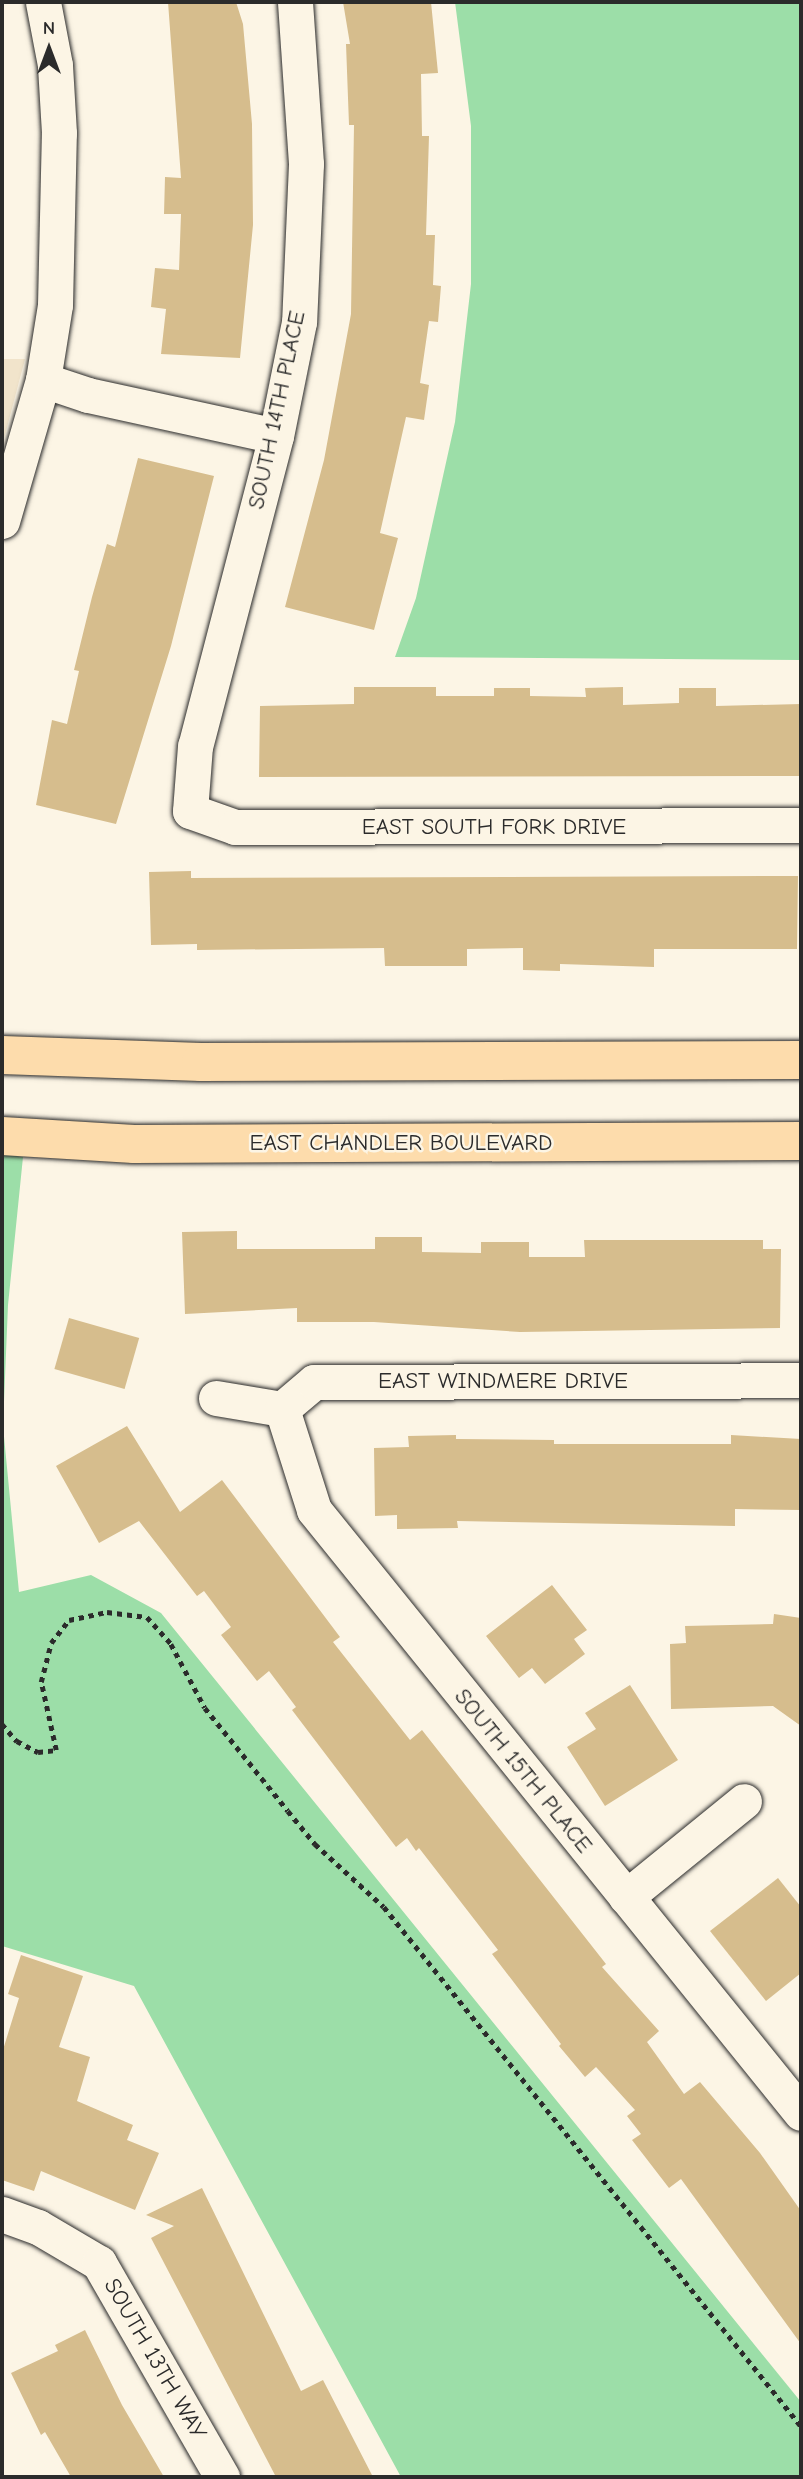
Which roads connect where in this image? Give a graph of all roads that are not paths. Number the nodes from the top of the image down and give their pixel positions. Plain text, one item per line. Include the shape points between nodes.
1 (43, 2) edge
2 (295, 2) edge
3 (43, 380) junction
4 (276, 436) junction
5 (2, 520) edge
6 (190, 811) joint
7 (801, 825) edge
8 (2, 1055) edge
9 (801, 1060) edge
10 (2, 1136) edge
11 (801, 1141) edge
12 (801, 1381) edge
13 (216, 1398) dead end
14 (282, 1409) junction
15 (744, 1801) dead end
16 (626, 1897) junction
17 (801, 2113) edge
18 (2, 2214) edge
19 (222, 2477) edge

1 - 3 street via 55,65 60,221 55,304
2 - 4 street, SOUTH 14TH PLACE via 306,164 300,308
3 - 4 street via 88,395
3 - 5 street
4 - 6 street, SOUTH 14TH PLACE via 195,746
6 - 7 street, EAST SOUTH FORK DRIVE via 234,827
8 - 9 main road via 201,1062
10 - 11 main road, EAST CHANDLER BOULEVARD via 134,1144
12 - 14 street, EAST WINDMERE DRIVE via 314,1382
13 - 14 street
14 - 16 street, SOUTH 15TH PLACE via 314,1510
15 - 16 street
16 - 17 street, SOUTH 15TH PLACE
18 - 19 street, SOUTH 13TH WAY via 38,2227 99,2263

